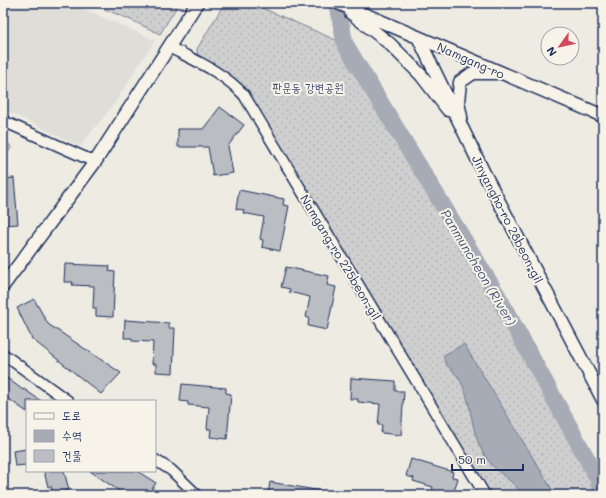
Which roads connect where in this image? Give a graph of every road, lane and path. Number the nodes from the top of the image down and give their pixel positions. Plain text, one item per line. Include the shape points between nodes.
1 (339, 3) edge
2 (194, 6) edge
3 (418, 37) junction
4 (169, 47) junction
5 (502, 74) junction
6 (603, 116) edge
7 (3, 121) edge
8 (463, 130) junction
9 (95, 162) junction
10 (3, 286) edge
11 (3, 354) edge
12 (67, 400) edge
13 (603, 400) edge
14 (156, 461) edge
15 (197, 495) edge
16 (485, 495) edge

1 - 3 street, Namgang-ro
1 - 8 street via 390,44 420,75
2 - 4 street
3 - 5 street, Namgang-ro
3 - 8 street, Jinyangho-ro 28beon-gil
4 - 9 street
4 - 16 street, Namgang-ro 225beon-gil via 220,74 244,95
5 - 6 street, Namgang-ro
5 - 8 street via 473,73 460,82 458,102
7 - 9 street
8 - 13 street, Jinyangho-ro 28beon-gil
9 - 10 street
11 - 12 street
14 - 15 street via 171,470

